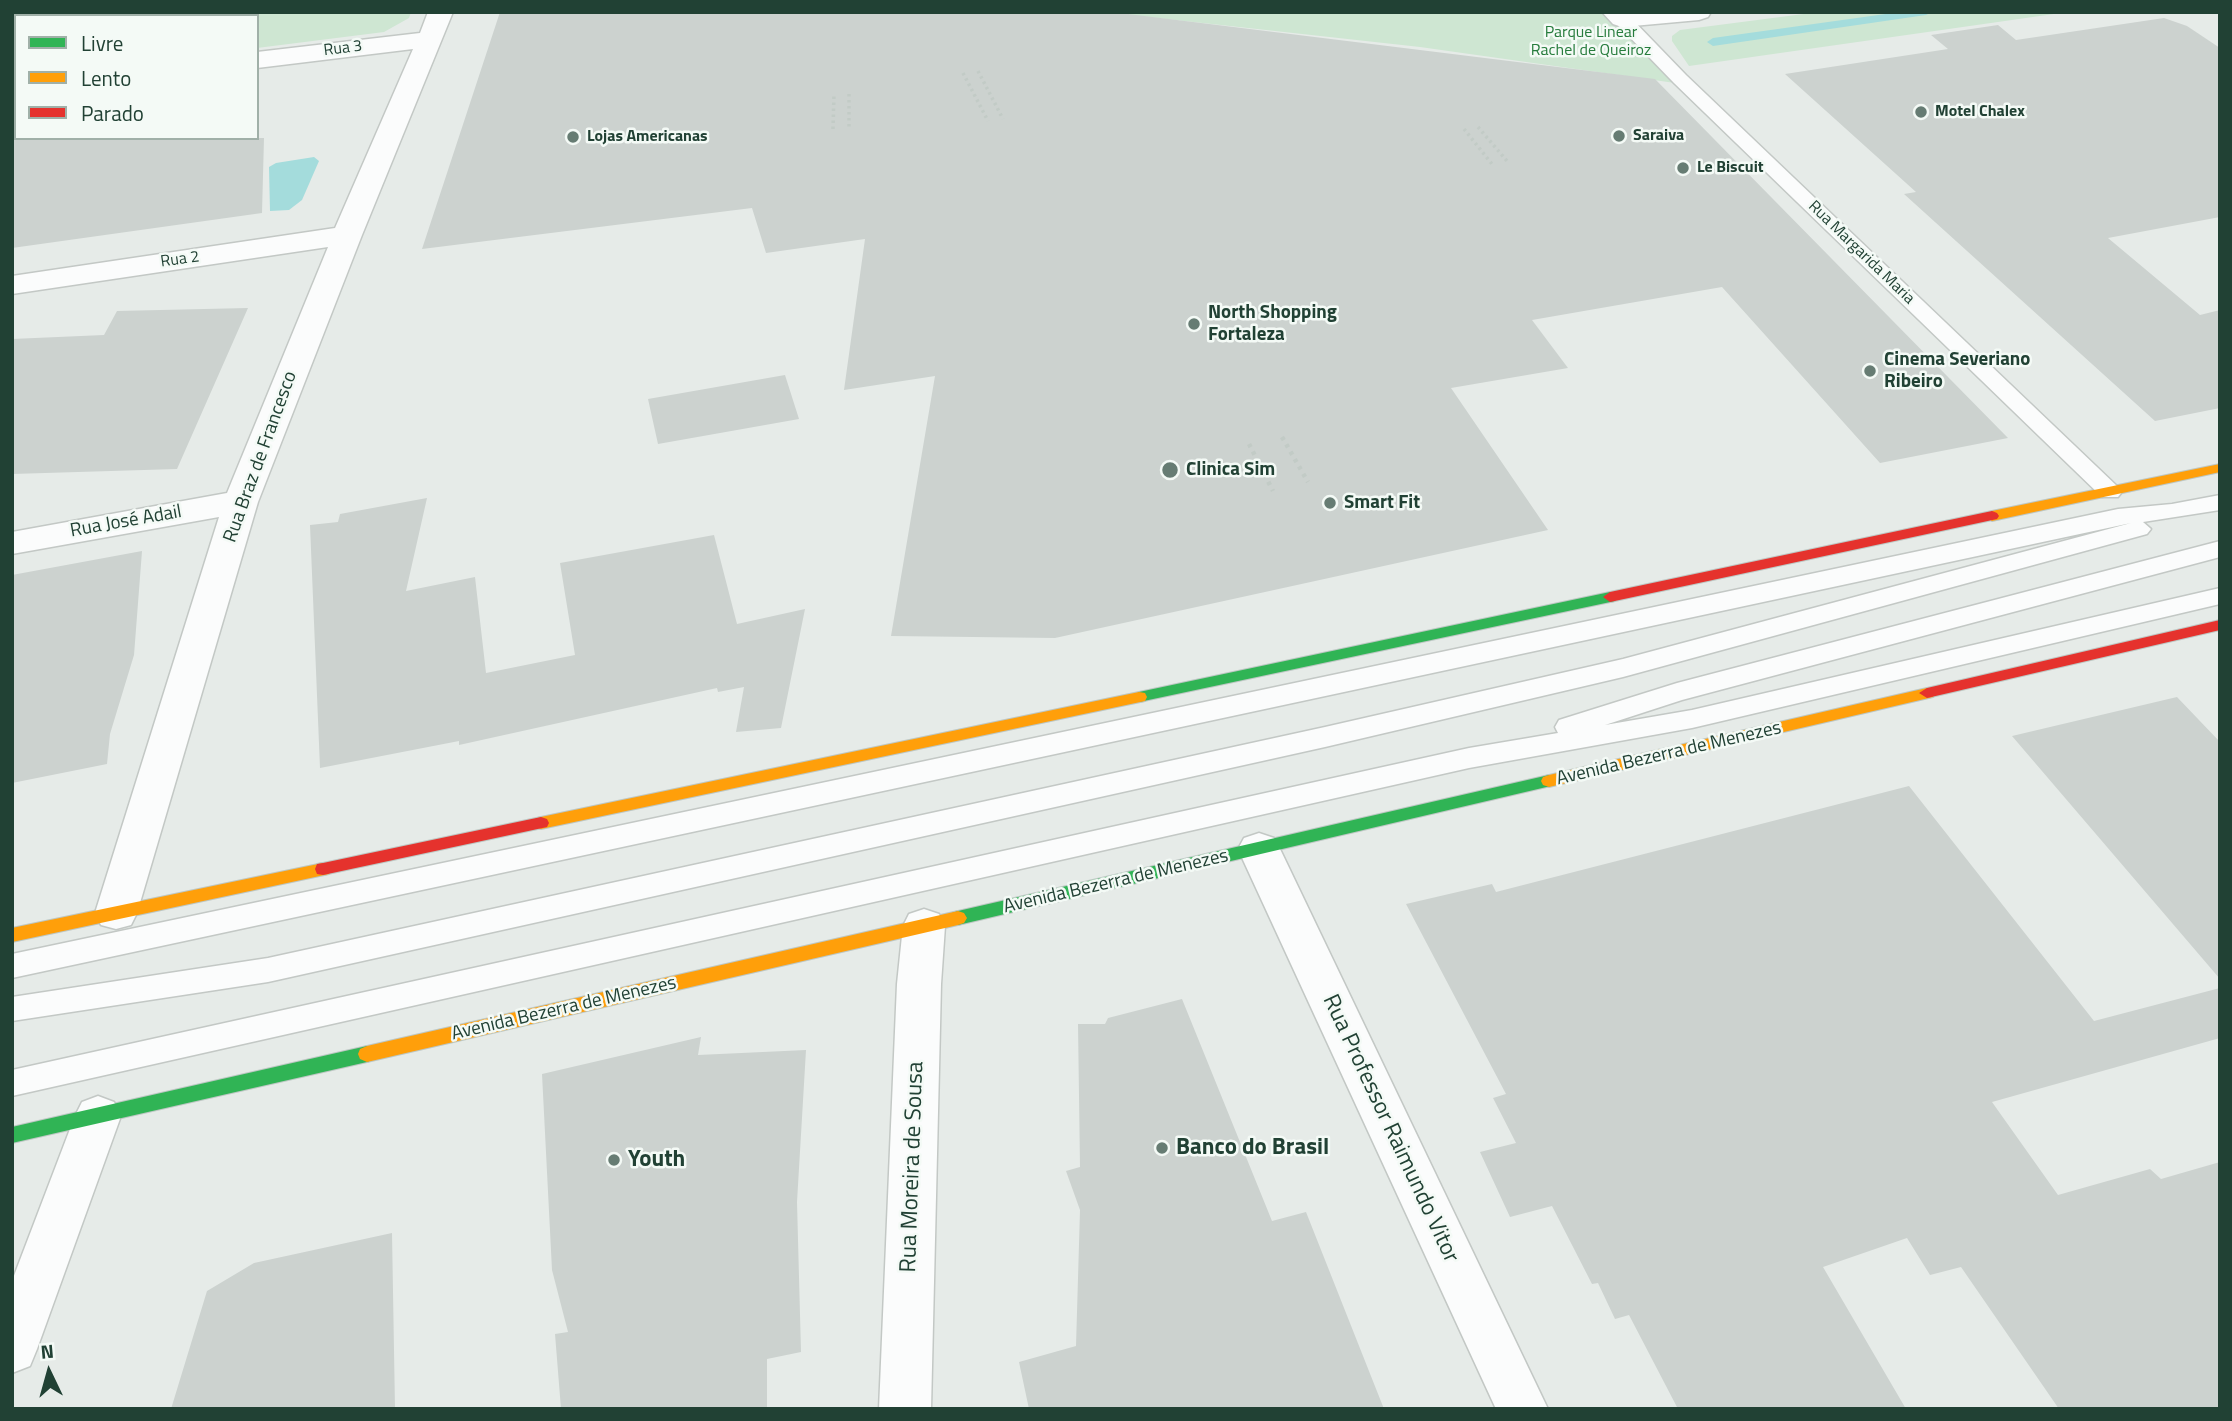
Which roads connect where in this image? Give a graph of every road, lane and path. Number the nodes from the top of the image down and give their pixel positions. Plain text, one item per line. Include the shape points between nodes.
1 (1699, 12) edge
2 (1618, 15) edge
3 (435, 25) edge
4 (259, 60) edge
5 (978, 71) dead end
6 (963, 73) dead end
7 (834, 94) dead end
8 (849, 94) dead end
9 (1003, 119) dead end
10 (988, 121) dead end
11 (1478, 127) dead end
12 (849, 128) dead end
13 (833, 129) dead end
14 (1464, 129) dead end
15 (1507, 161) dead end
16 (1492, 163) dead end
17 (347, 235) junction
18 (12, 285) edge
19 (1282, 437) dead end
20 (1249, 444) dead end
21 (2220, 468) edge
22 (1308, 482) dead end
23 (1273, 491) dead end
24 (2110, 492) junction
25 (241, 502) junction
26 (2220, 502) edge
27 (2172, 512) junction
28 (12, 543) edge
29 (2220, 549) edge
30 (2218, 621) edge
31 (1469, 758) junction
32 (1259, 849) junction
33 (116, 914) junction
34 (924, 926) junction
35 (12, 935) edge
36 (12, 966) edge
37 (12, 1009) edge
38 (12, 1083) edge
39 (98, 1116) junction
40 (12, 1135) edge
41 (12, 1349) edge
42 (905, 1409) edge
43 (1522, 1409) edge

1 - 2 street
2 - 24 lane, Rua Margarida Maria
3 - 4 street, Rua 3
3 - 17 street, Rua Braz de Francesco
5 - 9 path
6 - 10 path
7 - 13 path
8 - 12 path
11 - 15 path
14 - 16 path
17 - 18 street, Rua 2
17 - 25 street, Rua Braz de Francesco
19 - 22 path
20 - 23 path
21 - 24 main road
24 - 33 main road
25 - 28 street, Rua José Adail
25 - 33 street, Rua Braz de Francesco
26 - 27 lane
27 - 36 lane via 2104,520
27 - 37 lane via 2133,531 1636,665 1325,737 268,970
29 - 31 lane, Avenida Bezerra de Menezes via 1677,692
30 - 31 lane, Avenida Bezerra de Menezes
30 - 32 main road, Avenida Bezerra de Menezes
31 - 38 lane, Avenida Bezerra de Menezes
32 - 34 main road, Avenida Bezerra de Menezes
32 - 43 street, Rua Professor Raimundo Vitor
33 - 35 main road
34 - 39 main road, Avenida Bezerra de Menezes
34 - 42 street, Rua Moreira de Sousa
39 - 40 main road, Avenida Bezerra de Menezes
39 - 41 street

